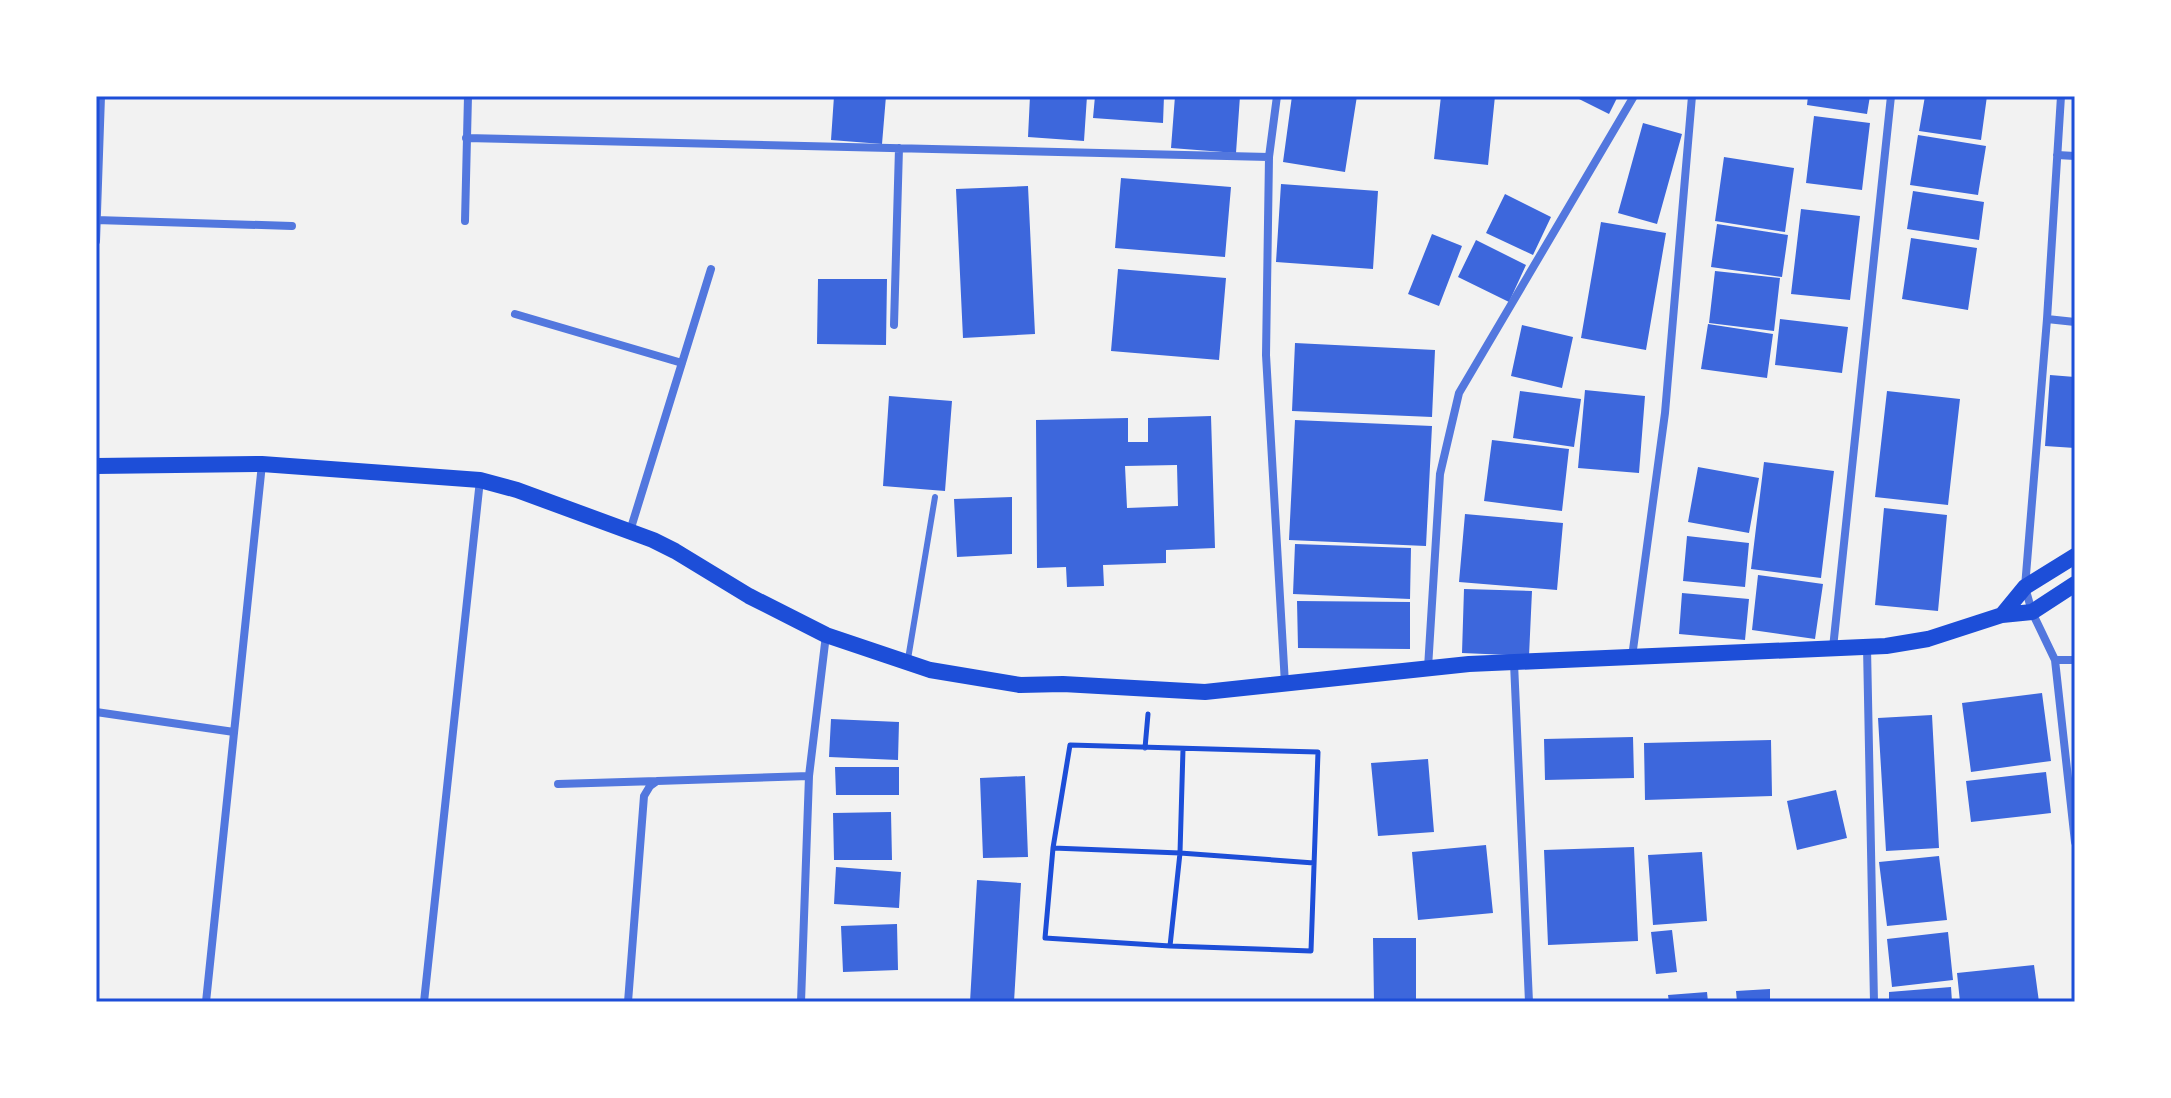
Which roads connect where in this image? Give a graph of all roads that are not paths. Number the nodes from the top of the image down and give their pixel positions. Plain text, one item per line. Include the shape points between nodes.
1 (101, 96) edge
2 (468, 96) edge
3 (1277, 96) edge
4 (1634, 96) edge
5 (1692, 96) edge
6 (1891, 96) edge
7 (2061, 96) edge
8 (466, 138) junction
9 (899, 148) junction
10 (2057, 155) junction
11 (2075, 156) edge
12 (1269, 157) junction
13 (96, 220) edge
14 (465, 221) dead end
15 (292, 226) dead end
16 (96, 241) edge
17 (711, 269) dead end
18 (515, 314) dead end
19 (2047, 319) junction
20 (2075, 322) edge
21 (894, 325) dead end
22 (682, 363) junction
23 (262, 464) junction
24 (96, 466) edge
25 (480, 480) junction
26 (935, 497) dead end
27 (630, 531) junction
28 (2075, 556) edge
29 (2075, 584) edge
30 (2025, 587) junction
31 (2032, 612) junction
32 (2002, 615) junction
33 (826, 635) junction
34 (1867, 647) junction
35 (1833, 649) junction
36 (1632, 657) junction
37 (2055, 660) junction
38 (2075, 660) edge
39 (908, 662) junction
40 (1514, 663) junction
41 (1428, 669) junction
42 (1285, 684) junction
43 (96, 712) edge
44 (234, 732) junction
45 (809, 776) junction
46 (657, 781) junction
47 (558, 784) dead end
48 (2075, 842) edge
49 (206, 1002) edge
50 (424, 1002) edge
51 (628, 1002) edge
52 (801, 1002) edge
53 (1529, 1002) edge
54 (1874, 1002) edge

1 - 13 street
2 - 8 street
3 - 12 street
4 - 41 street via 1459,393 1440,474
5 - 36 street via 1665,413
6 - 35 street
7 - 10 street
8 - 9 street
8 - 14 street
9 - 12 street
9 - 21 street
10 - 11 street
10 - 19 street
12 - 42 street via 1266,355
13 - 15 street
13 - 16 street
17 - 22 street
18 - 22 street
19 - 20 street
19 - 30 street
22 - 27 street
23 - 24 main road
23 - 25 main road
23 - 44 street
25 - 27 main road
25 - 50 street
26 - 39 lane
27 - 33 main road
28 - 30 main road
29 - 31 main road
30 - 31 street
30 - 32 main road
31 - 32 main road
31 - 37 street
32 - 34 main road via 1928,639
33 - 39 main road
33 - 45 street
34 - 35 main road
34 - 54 street
35 - 36 main road
36 - 40 main road
37 - 38 street
37 - 48 street
39 - 42 main road via 1020,685 1205,692
40 - 41 main road
40 - 53 street
41 - 42 main road
43 - 44 street
44 - 49 street
45 - 46 street
45 - 52 street
46 - 47 street
46 - 51 street via 644,796

